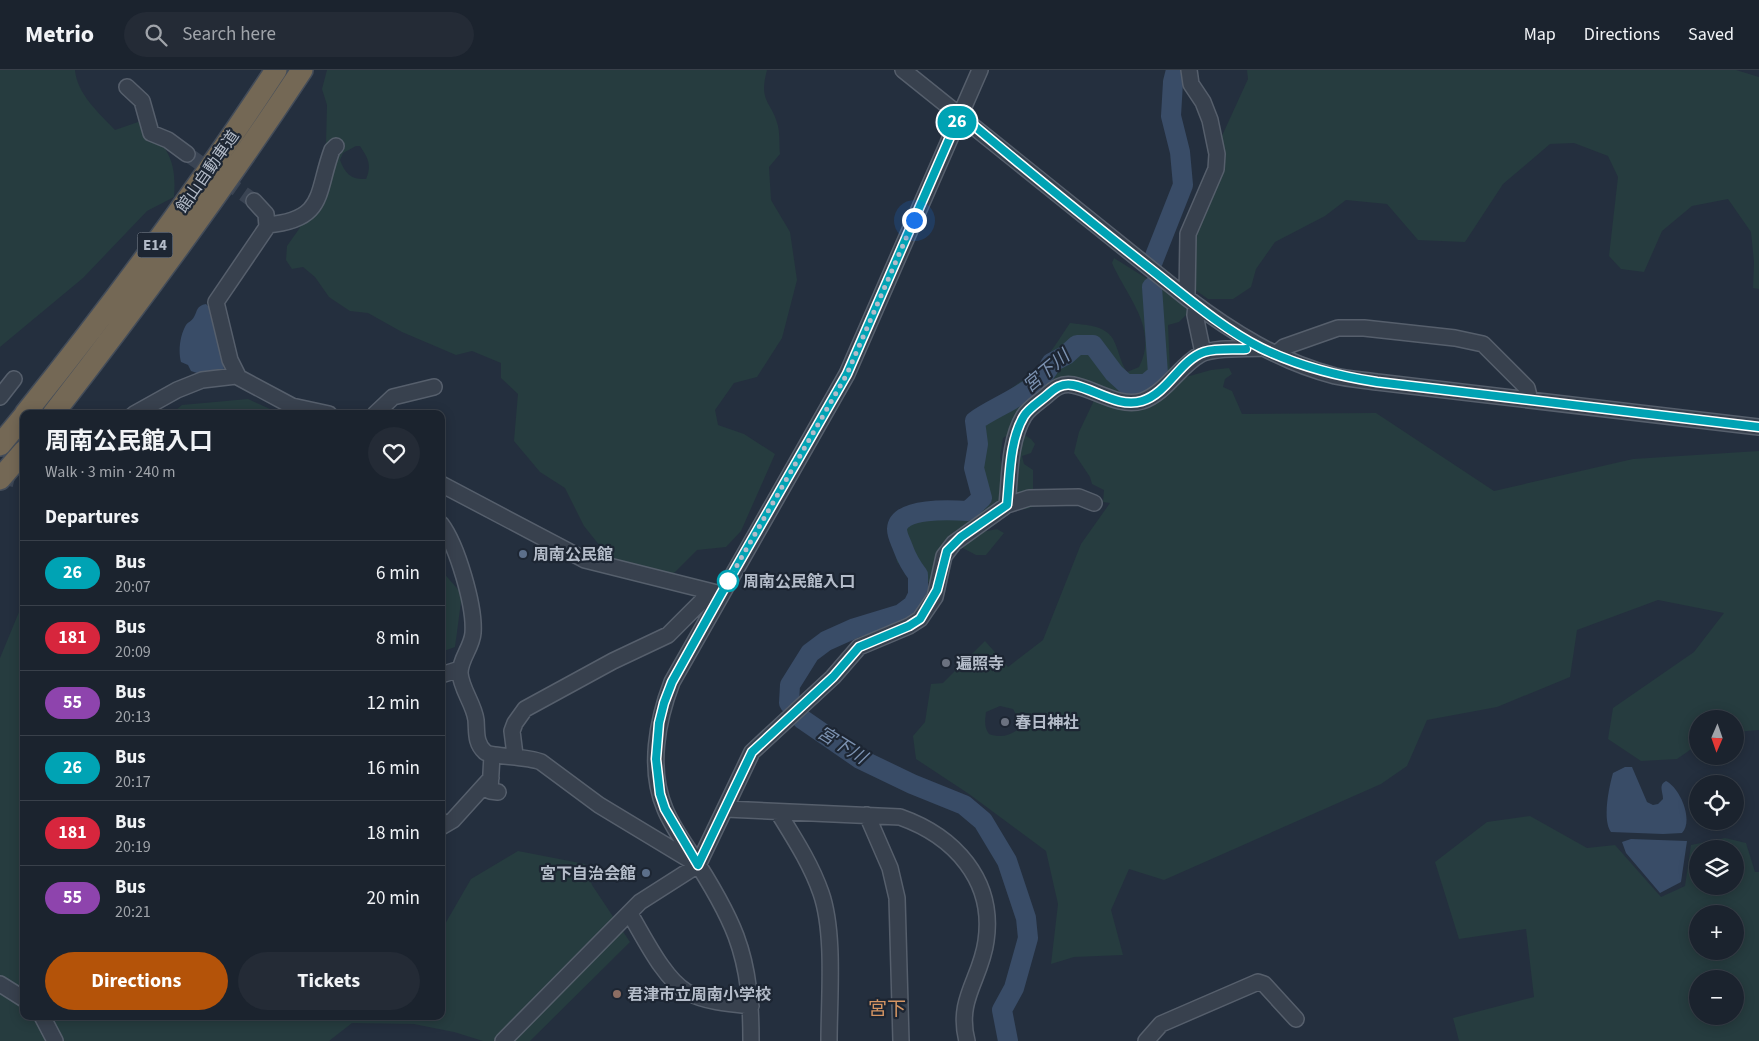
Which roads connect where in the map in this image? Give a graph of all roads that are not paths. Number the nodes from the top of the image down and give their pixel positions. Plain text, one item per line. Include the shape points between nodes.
1 (276, 70) edge
2 (302, 70) edge
3 (903, 70) edge
4 (980, 70) edge
5 (1189, 70) edge
6 (127, 87) dead end
7 (960, 114) junction
8 (336, 146) dead end
9 (187, 154) tunnel mouth
10 (254, 201) tunnel mouth
11 (267, 225) junction
12 (1192, 301) junction
13 (1261, 348) junction
14 (1203, 352) junction
15 (1276, 354) junction
16 (238, 376) junction
17 (14, 378) dead end
18 (434, 386) dead end
19 (0, 397) edge
20 (1530, 400) junction
21 (29, 410) edge
22 (56, 410) edge
23 (141, 410) edge
24 (310, 410) edge
25 (379, 410) edge
26 (20, 421) edge
27 (1759, 427) edge
28 (0, 445) edge
29 (20, 456) edge
30 (0, 479) edge
31 (445, 486) edge
32 (1094, 503) dead end
33 (1007, 505) junction
34 (445, 531) edge
35 (714, 593) junction
36 (460, 669) junction
37 (445, 674) edge
38 (492, 755) junction
39 (515, 756) junction
40 (491, 778) junction
41 (498, 792) dead end
42 (726, 809) junction
43 (778, 812) junction
44 (867, 815) junction
45 (445, 825) edge
46 (698, 865) junction
47 (630, 914) junction
48 (0, 984) edge
49 (20, 996) edge
50 (751, 1006) junction
51 (1296, 1019) dead end
52 (44, 1020) edge
53 (55, 1041) edge
54 (503, 1041) edge
55 (751, 1041) edge
56 (829, 1041) edge
57 (901, 1041) edge
58 (967, 1041) edge
59 (1146, 1041) edge

1 - 21 highway, 館山自動車道 / E14 via 180,210
2 - 22 highway, 館山自動車道 / E14 via 252,146 148,290
3 - 7 street
4 - 7 street
5 - 12 street via 1191,84 1210,120 1217,154 1216,169 1188,234 1186,246
6 - 9 street via 142,101 151,133 168,140
7 - 12 street via 1096,227
7 - 35 street via 847,374
8 - 11 street via 314,206 307,214 293,220
10 - 11 street via 266,214
11 - 16 street via 216,302 230,360
12 - 13 street
12 - 14 street
13 - 14 street
13 - 15 street
14 - 33 street via 1142,401 1110,398 1074,385 1057,387 1030,409 1018,429
15 - 20 street via 1335,376
15 - 20 street via 1284,347 1338,328 1462,339 1483,344 1527,388
16 - 23 street via 202,380
16 - 24 street via 292,406
17 - 19 street
18 - 25 street via 393,397
20 - 27 street
26 - 28 highway, 館山自動車道 / E14
29 - 30 highway
31 - 35 street via 585,560
32 - 33 street via 1079,497 1037,496
33 - 42 street via 961,537 947,551 937,590 920,619 859,647 815,694 752,752
34 - 36 street via 454,546 473,623 473,635
35 - 39 street via 668,635 525,709 512,731
35 - 46 street via 672,682 660,716 657,741 660,794 665,809
36 - 37 street
36 - 38 street via 476,720 478,743
38 - 39 street
38 - 40 street
39 - 46 street via 541,762 599,805
40 - 41 street via 490,791
40 - 45 street
42 - 43 street
42 - 46 street
43 - 44 street
43 - 56 street via 804,855 822,894 829,947
44 - 57 street via 890,868 897,898
44 - 58 street via 900,817 935,833 951,844 974,874 986,916 986,941 966,996
46 - 47 street via 640,902
46 - 50 street via 735,934 748,980
47 - 50 street via 667,974 685,992 722,1003
47 - 54 street
48 - 49 street
50 - 55 street
51 - 59 street via 1264,984 1258,982 1161,1024
52 - 53 street

